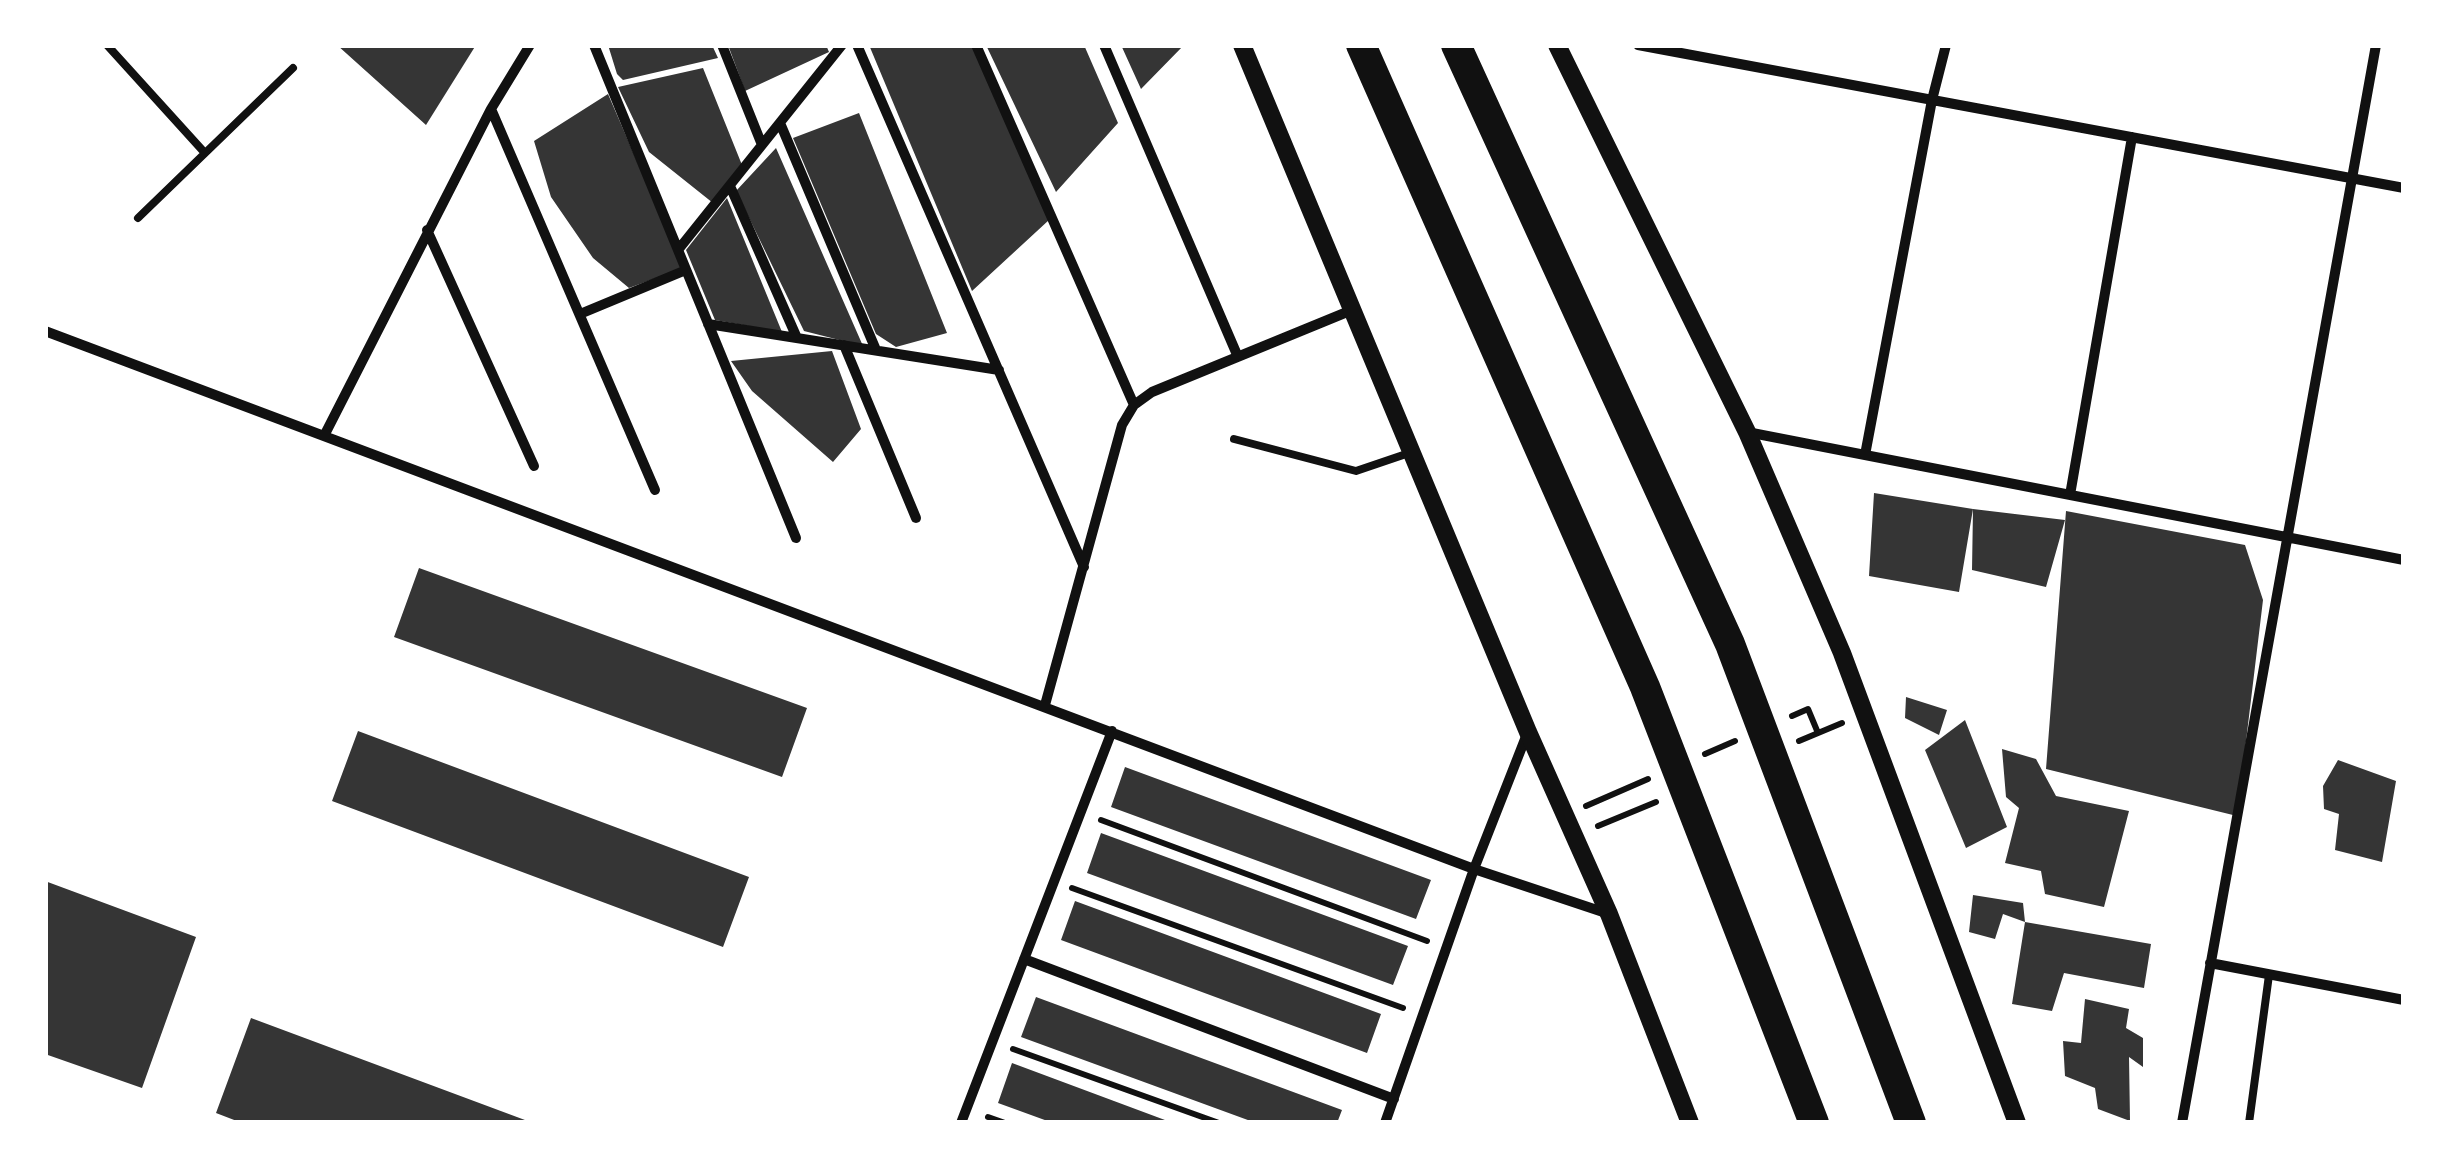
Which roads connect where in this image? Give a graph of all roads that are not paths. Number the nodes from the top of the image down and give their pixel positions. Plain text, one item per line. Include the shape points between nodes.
1 (106, 45) edge
2 (530, 45) edge
3 (594, 45) edge
4 (722, 45) edge
5 (842, 45) edge
6 (857, 45) edge
7 (976, 45) edge
8 (1104, 45) edge
9 (1242, 45) edge
10 (1361, 45) edge
11 (1456, 45) edge
12 (1557, 45) edge
13 (1638, 45) edge
14 (1946, 45) edge
15 (2376, 45) edge
16 (292, 68) dead end
17 (1932, 100) junction
18 (491, 108) junction
19 (780, 123) junction
20 (2132, 137) junction
21 (762, 145) junction
22 (204, 152) junction
23 (2352, 178) junction
24 (730, 186) junction
25 (2404, 188) edge
26 (138, 218) dead end
27 (427, 230) junction
28 (678, 250) junction
29 (686, 270) junction
30 (1352, 310) junction
31 (580, 314) junction
32 (708, 324) junction
33 (45, 331) edge
34 (797, 338) junction
35 (844, 345) junction
36 (876, 350) junction
37 (1238, 357) junction
38 (998, 370) junction
39 (1134, 404) junction
40 (1747, 432) junction
41 (324, 436) junction
42 (1234, 439) dead end
43 (1412, 452) junction
44 (1865, 455) junction
45 (534, 466) dead end
46 (656, 490) dead end
47 (2070, 495) junction
48 (916, 518) dead end
49 (2287, 537) junction
50 (796, 538) dead end
51 (2404, 560) edge
52 (1084, 567) junction
53 (1045, 705) junction
54 (1112, 731) junction
55 (1528, 732) junction
56 (1474, 869) junction
57 (1610, 914) junction
58 (1024, 958) junction
59 (2210, 963) junction
60 (2269, 975) junction
61 (2404, 1000) edge
62 (1394, 1099) junction
63 (961, 1123) edge
64 (1385, 1123) edge
65 (1690, 1123) edge
66 (1814, 1123) edge
67 (1911, 1123) edge
68 (2017, 1123) edge
69 (2182, 1123) edge
70 (2248, 1123) edge

1 - 22 lane
2 - 18 street
3 - 28 street
4 - 21 street
5 - 19 street
6 - 38 street
7 - 39 street
8 - 37 street
9 - 30 street
10 - 66 highway via 1645,688
11 - 67 highway via 1730,644
12 - 40 street
13 - 17 street
14 - 17 street
15 - 23 street
16 - 22 lane
17 - 20 street
17 - 44 street
18 - 27 street
18 - 31 street
19 - 21 street
19 - 36 street
20 - 23 street
20 - 47 street
21 - 24 street
22 - 26 lane
23 - 25 street
23 - 49 street
24 - 28 street
24 - 34 street
27 - 41 street
27 - 45 street
28 - 29 street
29 - 31 street
29 - 32 street
30 - 37 street
30 - 43 street
31 - 46 street
32 - 34 street
32 - 50 street
33 - 41 street
34 - 35 street
35 - 36 street
35 - 48 street
36 - 38 street
37 - 39 street
38 - 52 street
39 - 52 street via 1122,425
40 - 44 street
40 - 68 street via 1842,653
41 - 53 street
42 - 43 lane via 1356,471
43 - 55 street
44 - 47 street
47 - 49 street
49 - 51 street
49 - 59 street
52 - 53 street
53 - 54 street
54 - 56 street
54 - 58 street
55 - 56 street
55 - 57 street
56 - 57 street
56 - 62 street
57 - 65 street
58 - 62 street
58 - 63 street
59 - 60 street
59 - 69 street
60 - 61 street
60 - 70 lane
62 - 64 street

